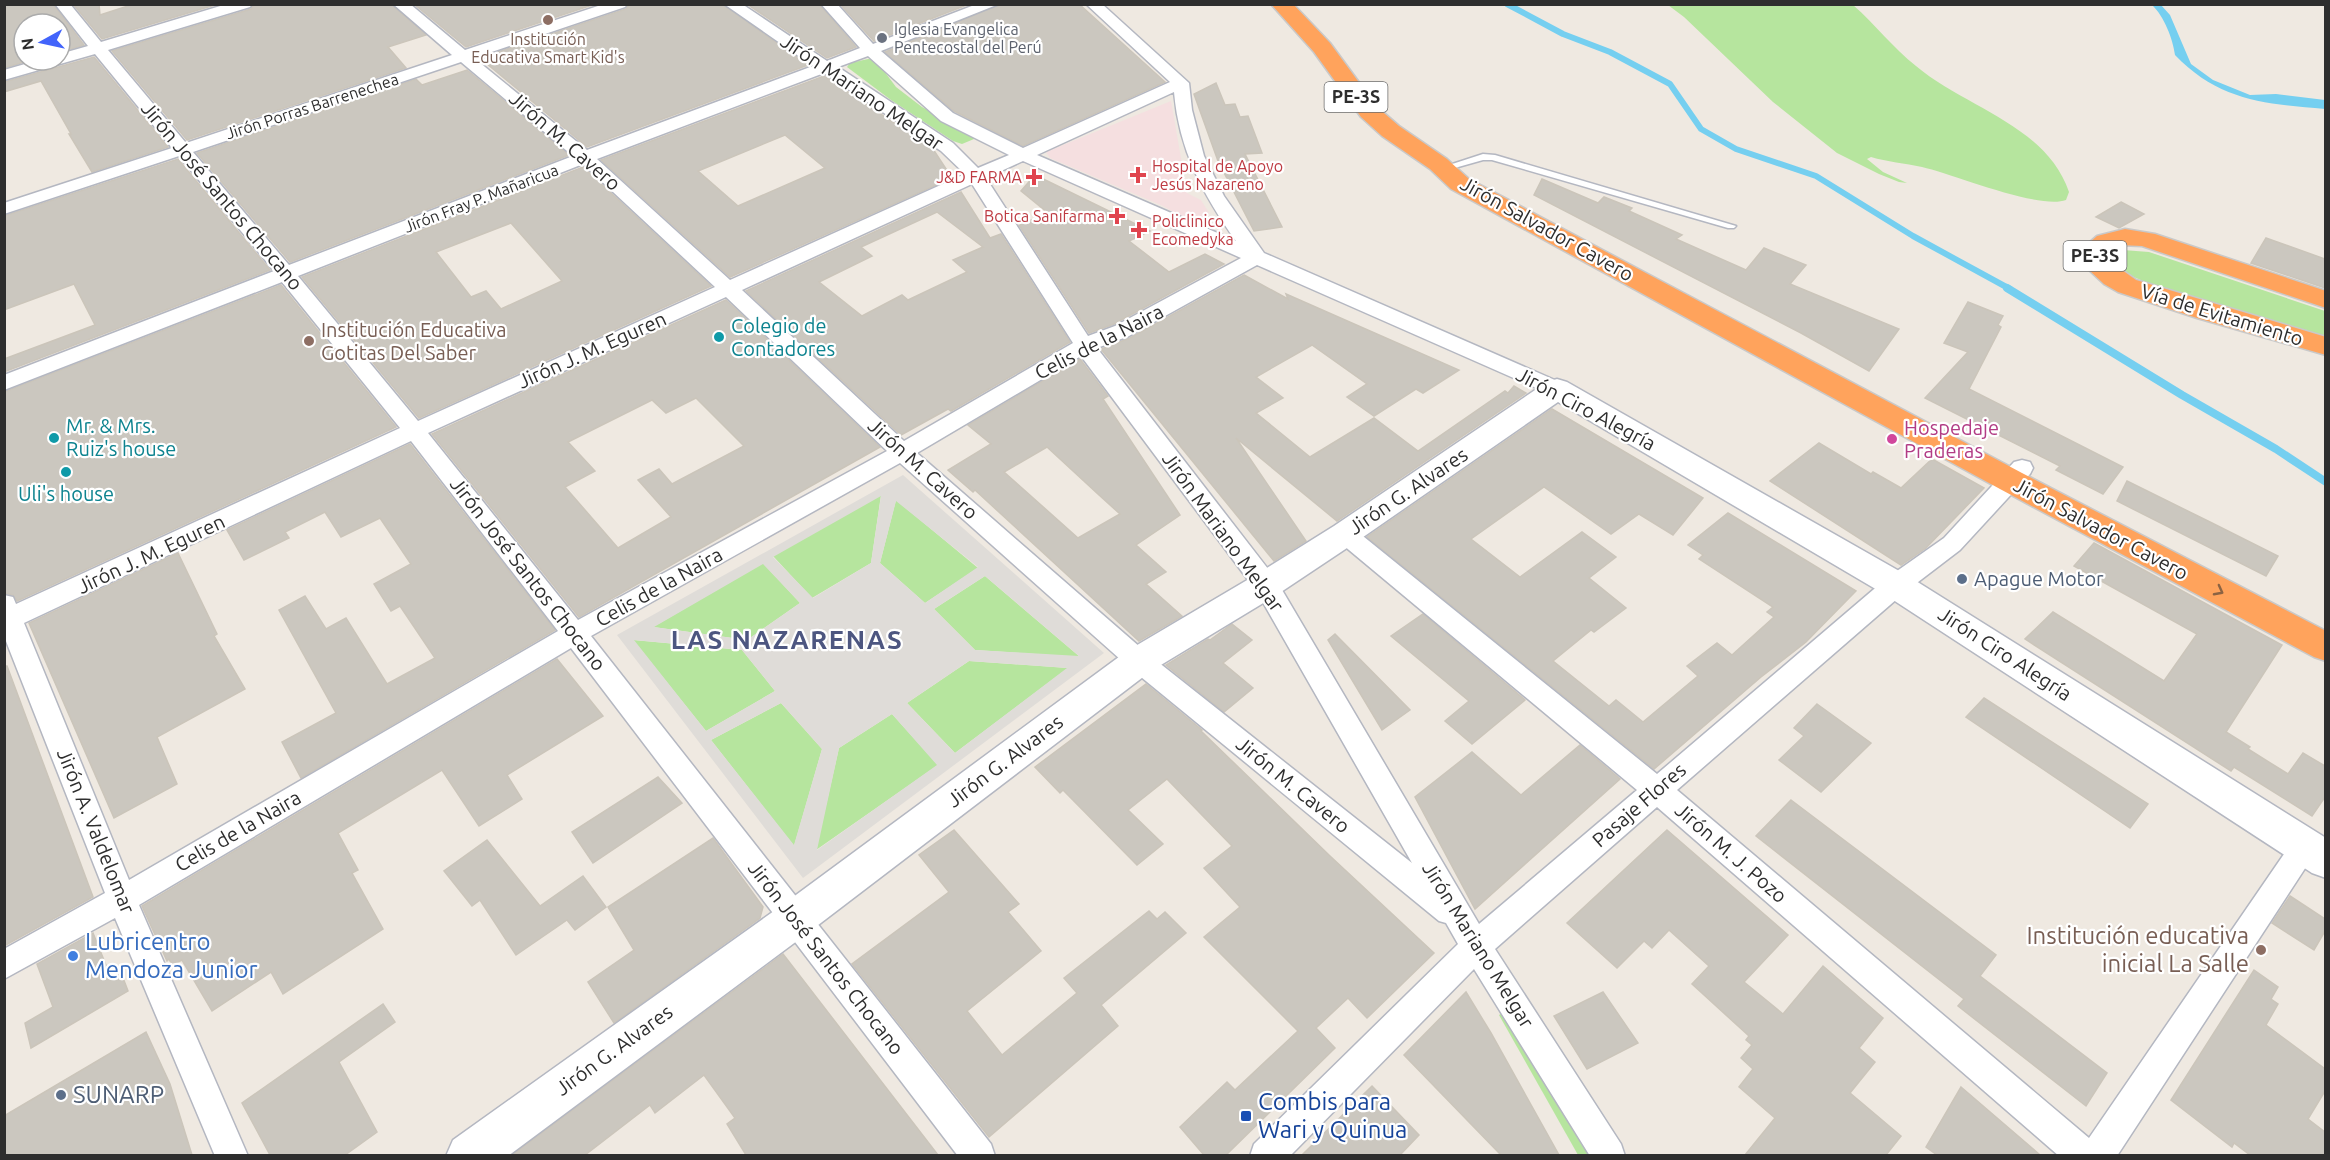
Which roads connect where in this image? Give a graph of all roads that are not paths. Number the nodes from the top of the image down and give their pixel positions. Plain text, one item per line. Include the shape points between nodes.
1 (62, 4) edge
2 (245, 4) edge
3 (400, 4) edge
4 (620, 4) edge
5 (731, 4) edge
6 (828, 4) edge
7 (992, 4) edge
8 (1093, 4) edge
9 (1281, 4) edge
10 (98, 48) junction
11 (870, 50) junction
12 (72, 55) edge
13 (464, 56) junction
14 (824, 68) junction
15 (1181, 83) junction
16 (184, 148) junction
17 (1023, 154) junction
18 (585, 157) junction
19 (1447, 169) junction
20 (976, 176) junction
21 (4, 208) edge
22 (1731, 226) dead end
23 (1257, 257) junction
24 (287, 274) junction
25 (729, 288) junction
26 (2325, 300) edge
27 (1084, 345) junction
28 (2325, 346) edge
29 (4, 382) edge
30 (1557, 389) junction
31 (414, 431) junction
32 (902, 452) junction
33 (2016, 475) junction
34 (1345, 534) junction
35 (1266, 585) junction
36 (1896, 585) junction
37 (7, 614) edge
38 (2325, 623) edge
39 (575, 633) junction
40 (2325, 647) edge
41 (1139, 661) junction
42 (1657, 790) junction
43 (2315, 853) edge
44 (122, 899) junction
45 (795, 919) junction
46 (1459, 919) junction
47 (1477, 945) junction
48 (4, 964) edge
49 (232, 1155) edge
50 (469, 1155) edge
51 (979, 1155) edge
52 (1266, 1155) edge
53 (1609, 1155) edge
54 (2085, 1155) edge
55 (2097, 1155) edge

1 - 10 street, Jirón José Santos Chocano
2 - 10 street
3 - 13 street, Jirón M. Cavero
4 - 13 street, Jirón Porras Barrenechea
5 - 14 street, Jirón Mariano Melgar
6 - 11 street, Jirón Ciro Alegría
7 - 11 street, Jirón Fray P. Mañaricua
8 - 15 street
9 - 19 highway, PE-3S via 1333,62 1370,113
10 - 12 street
10 - 16 street, Jirón José Santos Chocano
11 - 14 street, Jirón Fray P. Mañaricua
11 - 17 street, Jirón Ciro Alegría via 947,117
13 - 16 street, Jirón Porras Barrenechea
13 - 18 street, Jirón M. Cavero
14 - 18 street, Jirón Fray P. Mañaricua
14 - 20 street, Jirón Mariano Melgar via 947,147
15 - 17 street, Jirón J. M. Eguren
15 - 23 street via 1191,148 1206,182
16 - 21 street, Jirón Porras Barrenechea
16 - 24 street, Jirón José Santos Chocano
17 - 20 street, Jirón J. M. Eguren
17 - 23 street, Jirón Ciro Alegría
18 - 24 street, Jirón Fray P. Mañaricua
18 - 25 street, Jirón M. Cavero
19 - 22 lane via 1492,157
19 - 33 highway, Jirón Salvador Cavero / PE-3S via 1460,183
20 - 25 street, Jirón J. M. Eguren
20 - 27 street, Jirón Mariano Melgar
23 - 27 street, Celis de la Naira via 1122,331
23 - 30 street, Jirón Ciro Alegría
24 - 29 street, Jirón Fray P. Mañaricua
24 - 31 street, Jirón José Santos Chocano
25 - 31 street, Jirón J. M. Eguren
25 - 32 street, Jirón M. Cavero
26 - 28 highway, Vía de Evitamiento / PE-3S via 2146,239 2115,237 2094,250 2099,265 2127,286
27 - 32 street, Celis de la Naira
27 - 35 street, Jirón Mariano Melgar
30 - 34 street, Jirón G. Alvares
30 - 36 street, Jirón Ciro Alegría
31 - 37 street, Jirón J. M. Eguren
31 - 39 street, Jirón José Santos Chocano
32 - 39 street, Celis de la Naira
32 - 41 street, Jirón M. Cavero
33 - 36 street, Pasaje Flores via 1952,544
33 - 38 highway, Jirón Salvador Cavero / PE-3S
33 -> 40 highway, Jirón Salvador Cavero / PE-3S
34 - 35 street, Jirón G. Alvares
34 - 42 street, Jirón M. J. Pozo
35 - 41 street, Jirón G. Alvares
35 - 46 street, Jirón Mariano Melgar
36 - 42 street, Pasaje Flores
36 - 43 street, Jirón Ciro Alegría
37 - 44 street, Jirón A. Valdelomar
39 - 44 street, Celis de la Naira
39 - 45 street, Jirón José Santos Chocano
41 - 45 street, Jirón G. Alvares
41 - 46 street, Jirón M. Cavero
42 - 47 street, Pasaje Flores
42 - 54 street, Jirón M. J. Pozo
43 - 55 street
44 - 48 street, Celis de la Naira
44 - 49 street, Jirón A. Valdelomar
45 - 50 street, Jirón G. Alvares
45 - 51 street, Jirón José Santos Chocano
46 - 47 street, Jirón Mariano Melgar
47 - 52 street, Pasaje Flores
47 - 53 street, Jirón Mariano Melgar

